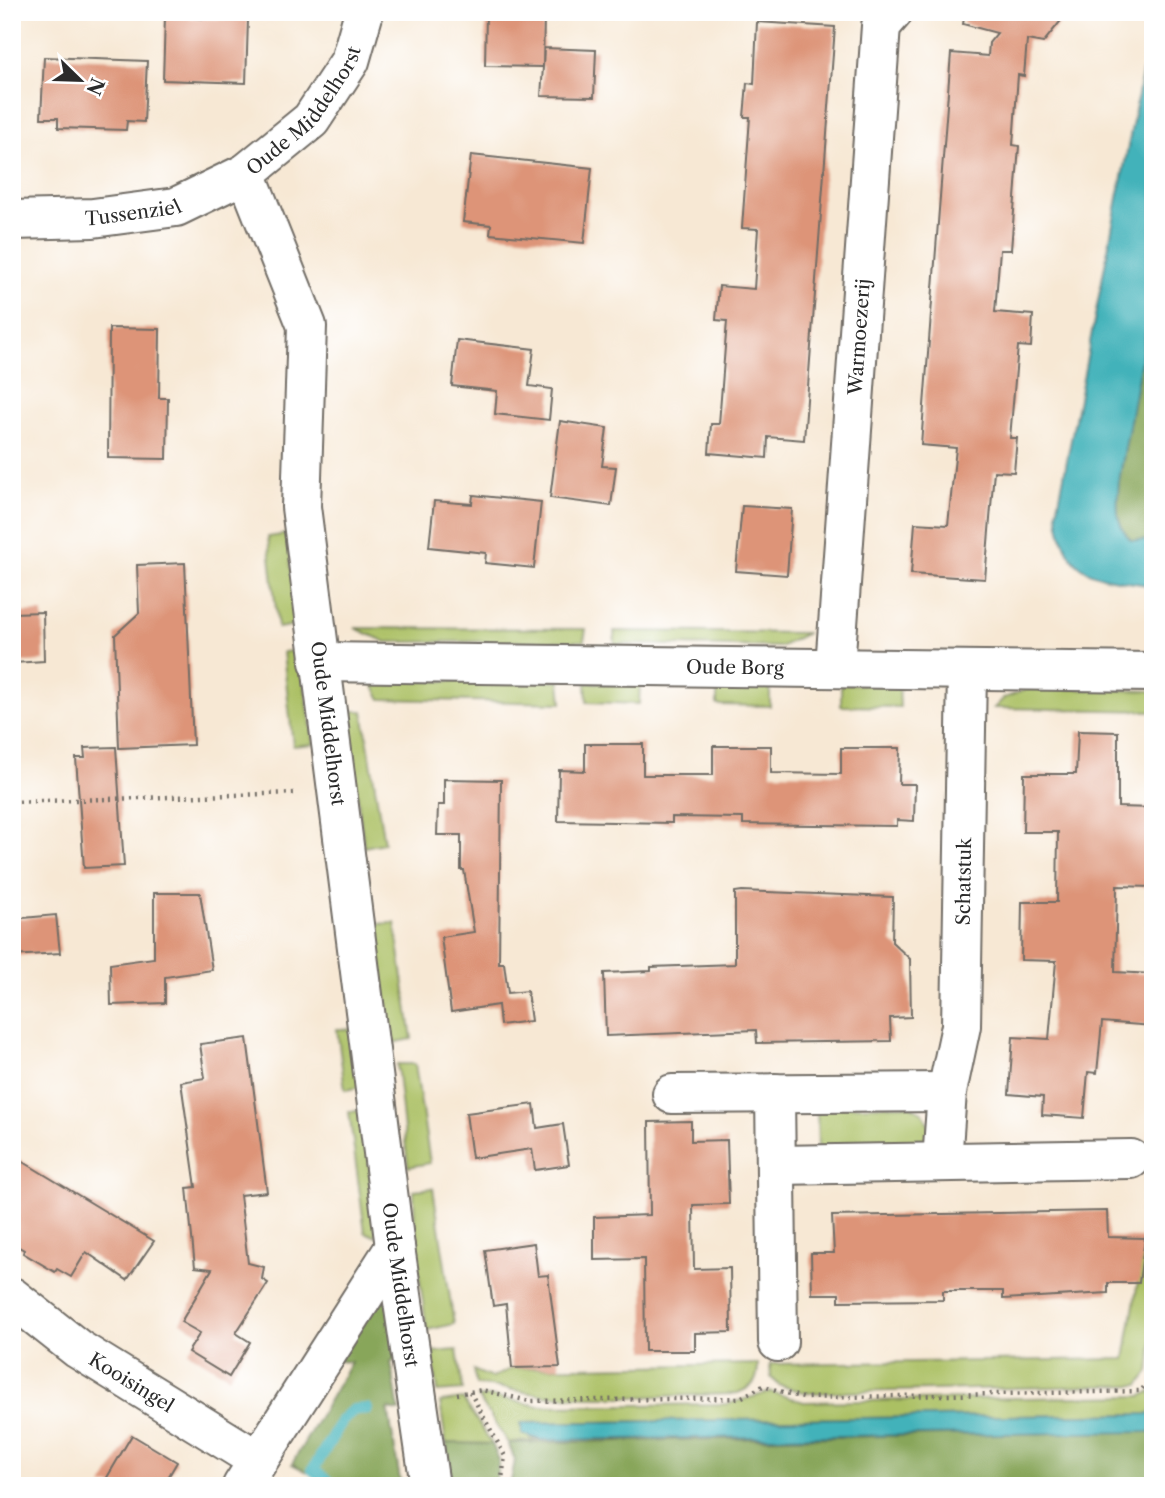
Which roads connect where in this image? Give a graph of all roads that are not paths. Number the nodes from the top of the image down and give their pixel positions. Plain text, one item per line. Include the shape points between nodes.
1 (364, 12) edge
2 (893, 12) edge
3 (246, 173) junction
4 (12, 220) edge
5 (319, 662) junction
6 (835, 667) junction
7 (967, 671) junction
8 (1153, 672) edge
9 (947, 1092) junction
10 (775, 1093) junction
11 (672, 1094) dead end
12 (1131, 1159) dead end
13 (942, 1162) junction
14 (778, 1166) junction
15 (396, 1247) junction
16 (12, 1297) edge
17 (778, 1342) dead end
18 (249, 1472) edge
19 (430, 1486) edge

1 - 3 street, Oude Middelhorst via 350,61 311,120
2 - 6 street, Warmoezerij via 881,26
3 - 4 street, Tussenziel via 176,207 93,218
3 - 5 street, Oude Middelhorst via 307,326 301,507
5 - 6 street, Oude Borg
5 - 15 street, Oude Middelhorst
6 - 7 street, Oude Borg
7 - 8 street, Oude Borg
7 - 9 street, Schatstuk via 961,1026
9 - 10 street
9 - 13 street, Schatstuk
10 - 11 street
10 - 14 street
12 - 13 street
13 - 14 street
14 - 17 street
15 - 18 street, Kooisingel
15 - 19 street, Oude Middelhorst
16 - 18 street, Kooisingel

